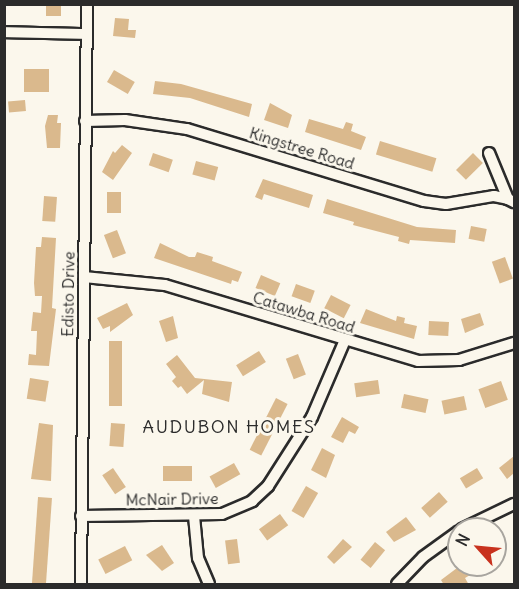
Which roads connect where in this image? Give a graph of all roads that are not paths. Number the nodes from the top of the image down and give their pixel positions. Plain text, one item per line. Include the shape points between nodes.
1 (87, 4) edge
2 (4, 32) edge
3 (86, 34) junction
4 (85, 121) junction
5 (489, 153) dead end
6 (511, 200) edge
7 (84, 277) junction
8 (345, 340) junction
9 (514, 343) edge
10 (514, 504) edge
11 (81, 516) junction
12 (194, 516) junction
13 (488, 517) edge
14 (447, 540) edge
15 (81, 585) edge
16 (209, 585) edge
17 (397, 585) edge

1 - 3 street, Edisto Drive
2 - 3 street
3 - 4 street, Edisto Drive
4 - 6 street, Kingstree Road via 146,122 187,129 424,201 446,204 494,196
4 - 7 street, Edisto Drive
5 - 6 street
7 - 8 street, Catawba Road via 165,285
7 - 11 street, Edisto Drive
8 - 9 street, Catawba Road via 404,359 431,362 459,360
8 - 12 street, McNair Drive via 312,417 268,486 233,511
10 - 13 street
11 - 12 street, McNair Drive
11 - 15 street, Edisto Drive
12 - 16 street via 198,558
14 - 17 street via 423,557

